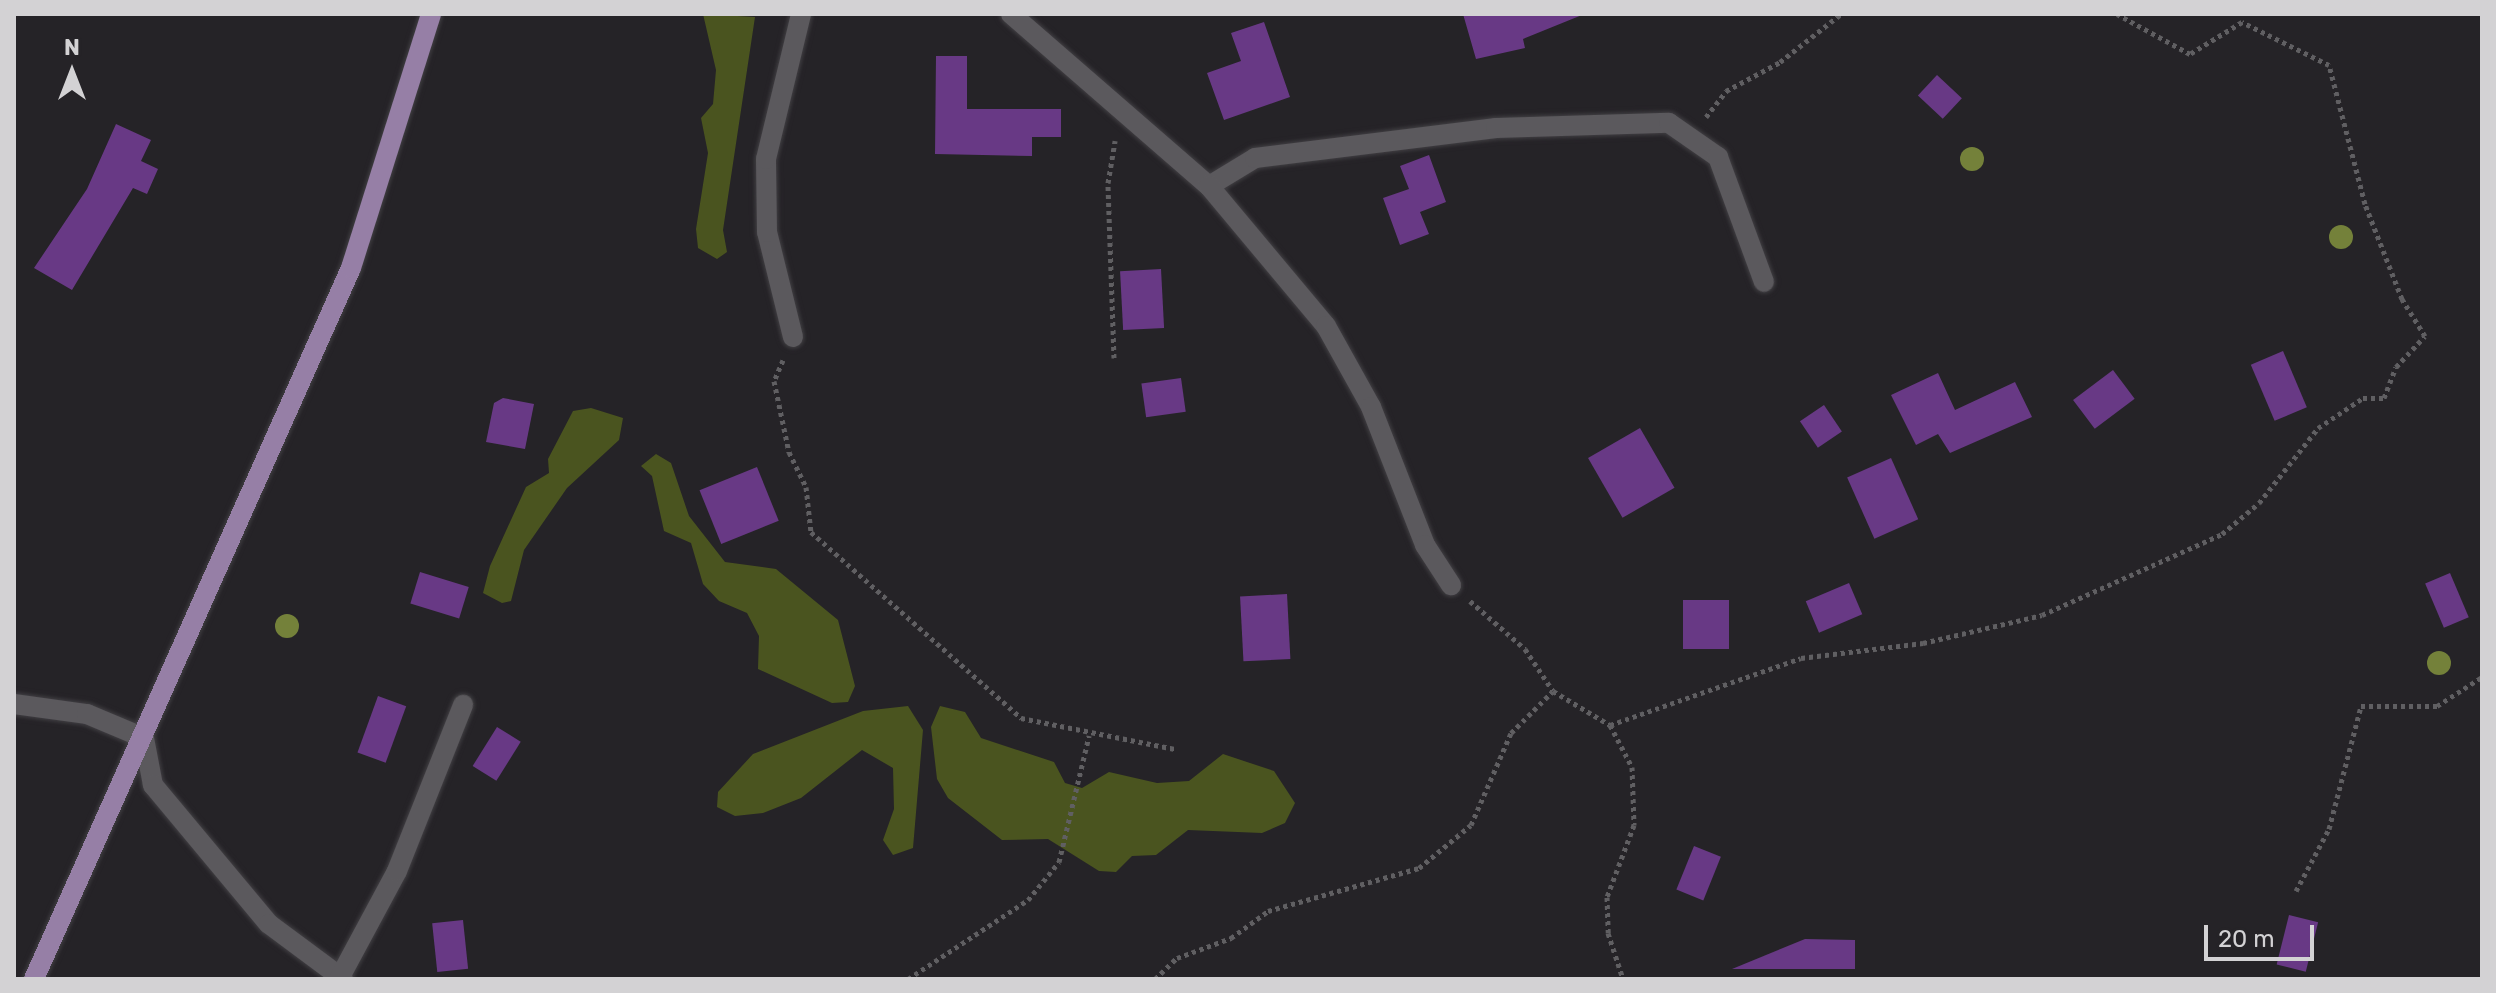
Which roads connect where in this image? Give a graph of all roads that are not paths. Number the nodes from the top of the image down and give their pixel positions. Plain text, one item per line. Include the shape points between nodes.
1 (431, 14) edge
2 (801, 14) edge
3 (1011, 14) edge
4 (1209, 186) junction
5 (1764, 282) dead end
6 (793, 337) road end
7 (1451, 585) road end
8 (14, 704) edge
9 (463, 705) dead end
10 (144, 738) junction
11 (342, 978) edge
12 (34, 979) edge

1 - 10 main road via 351,268
2 - 6 street via 766,159 767,232
3 - 4 street
4 - 5 street via 1255,158 1496,128 1669,123 1693,133 1718,157
4 - 7 street via 1326,326 1371,407 1425,545
8 - 10 street via 87,714
9 - 11 street via 397,871
10 - 11 street via 153,785 269,924
10 - 12 main road

